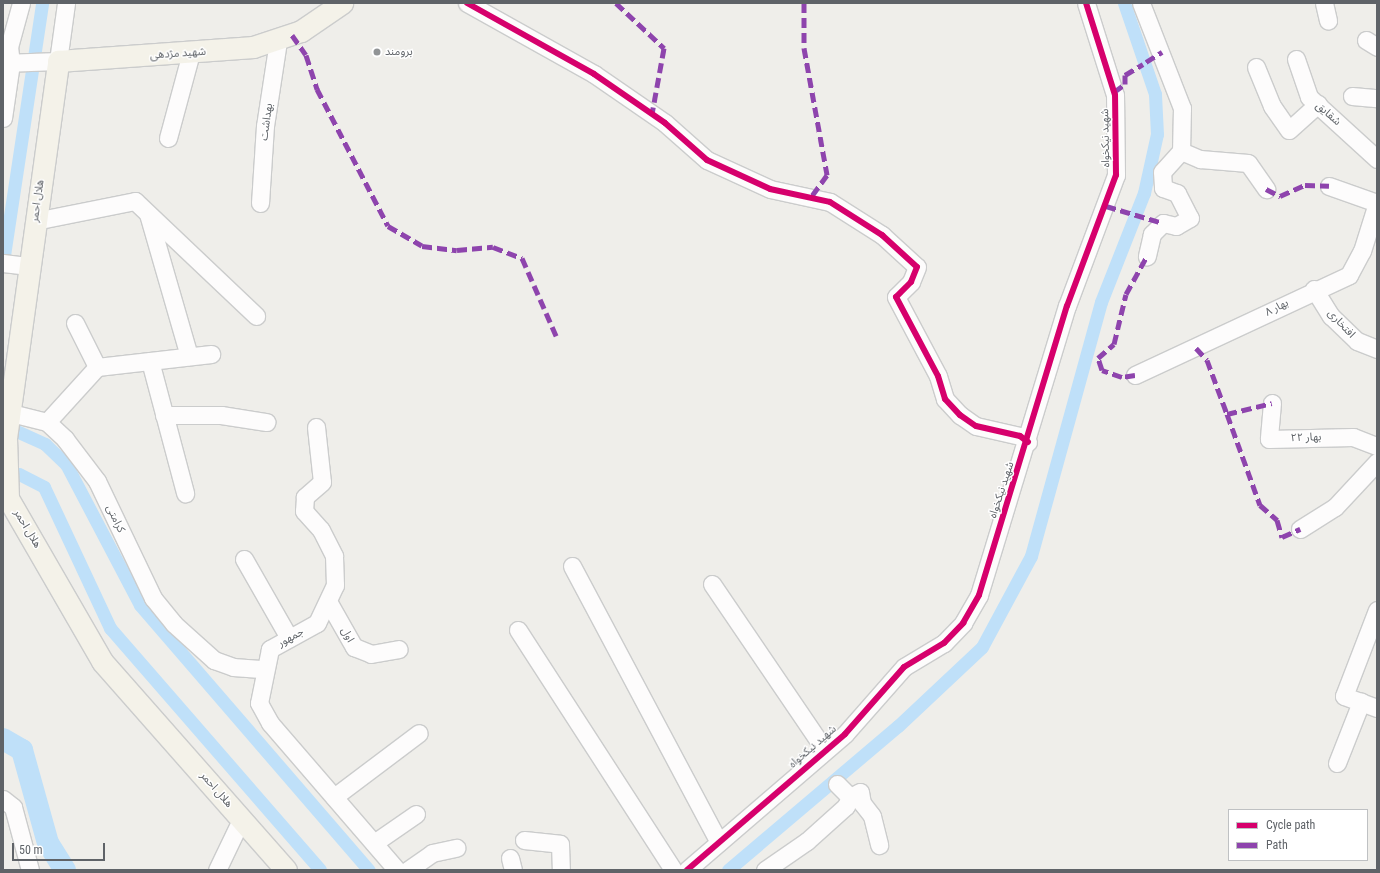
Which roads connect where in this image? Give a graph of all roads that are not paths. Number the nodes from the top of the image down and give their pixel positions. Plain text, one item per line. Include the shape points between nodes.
1 (22, 3) edge
2 (66, 3) edge
3 (342, 3) edge
4 (467, 3) edge
5 (1086, 3) edge
6 (1141, 3) edge
7 (1324, 3) edge
8 (1328, 21) dead end
9 (278, 42) junction
10 (191, 53) junction
11 (1296, 59) dead end
12 (58, 61) junction
13 (7, 63) edge
14 (1256, 67) dead end
15 (1352, 96) dead end
16 (1377, 98) edge
17 (1318, 104) junction
18 (3, 118) edge
19 (168, 138) dead end
20 (1181, 151) junction
21 (1377, 159) edge
22 (1329, 186) dead end
23 (1266, 189) dead end
24 (260, 202) dead end
25 (1377, 203) edge
26 (148, 214) junction
27 (35, 221) junction
28 (1147, 256) dead end
29 (16, 264) edge
30 (1314, 289) junction
31 (256, 316) dead end
32 (75, 323) dead end
33 (1377, 349) edge
34 (211, 354) dead end
35 (189, 356) junction
36 (150, 361) junction
37 (97, 367) junction
38 (1135, 375) dead end
39 (1272, 403) dead end
40 (11, 413) junction
41 (164, 415) junction
42 (47, 422) junction
43 (266, 422) dead end
44 (316, 427) dead end
45 (1028, 442) junction
46 (1377, 446) edge
47 (1377, 462) edge
48 (184, 492) dead end
49 (1300, 529) dead end
50 (244, 559) dead end
51 (572, 566) dead end
52 (712, 584) dead end
53 (329, 603) junction
54 (1377, 610) edge
55 (518, 630) dead end
56 (289, 638) junction
57 (399, 649) dead end
58 (264, 669) junction
59 (1361, 702) junction
60 (1377, 708) edge
61 (419, 733) dead end
62 (826, 750) junction
63 (1337, 763) dead end
64 (837, 784) dead end
65 (334, 797) junction
66 (850, 797) junction
67 (3, 799) edge
68 (416, 814) dead end
69 (241, 820) junction
70 (524, 840) dead end
71 (719, 842) junction
72 (374, 844) junction
73 (879, 845) dead end
74 (456, 848) dead end
75 (222, 867) edge
76 (698, 867) edge
77 (30, 870) edge
78 (286, 870) edge
79 (397, 870) edge
80 (408, 870) edge
81 (561, 870) edge
82 (673, 870) edge
83 (765, 870) edge

1 - 13 street
2 - 12 street
3 - 9 main road, شهید مژدهی via 302,31
4 - 45 street via 594,74 665,123 708,160 770,189 830,202 882,235 917,267 911,282 896,297 938,376 946,398 960,415 976,426 1020,436
5 - 45 street, شهید نیکخواه via 1114,95 1116,175 1067,306
6 - 20 street via 1182,108
7 - 8 street
9 - 10 main road, شهید مژدهی
9 - 24 street, بهداشت via 265,126
10 - 12 main road, شهید مژدهی
10 - 19 street
11 - 17 street, شقایق via 1309,97
12 - 13 street, شهید مژدهی
12 - 27 main road, هلال احمر
13 - 18 street
14 - 17 street via 1272,106 1289,130
15 - 16 street
17 - 21 street, شقایق
20 - 23 street via 1200,159 1248,163
20 - 28 street via 1162,172 1164,188 1177,193 1190,218 1176,226 1163,223 1152,234
22 - 25 street
25 - 30 street, بهار ۸ via 1362,251 1349,275
26 - 27 street via 135,201
26 - 31 street
26 - 35 street
27 - 29 main road, هلال احمر
29 - 40 main road, هلال احمر
30 - 33 street, افتخاری via 1331,316 1357,342
30 - 38 street, بهار ۸ via 1184,355
32 - 37 street
34 - 35 street
35 - 36 street
36 - 37 street
36 - 41 street
37 - 42 street
39 - 46 street, بهار ۲۲ via 1269,439 1353,436
40 - 42 street
40 - 69 main road, هلال احمر via 5,460 8,498 102,661
41 - 43 street via 221,415
41 - 48 street
42 - 58 street, کرامتی via 70,445 97,481 154,598 174,624 214,660 232,667
44 - 53 street, جمهور via 322,482 305,497 304,511 321,530 334,556 335,585
45 - 62 street, شهید نیکخواه via 979,595 964,623 944,643 904,667
47 - 49 street via 1335,507
50 - 56 street
51 - 71 street
52 - 62 street
53 - 56 street, جمهور via 317,623
53 - 57 street, اول via 354,647 371,654
54 - 59 street via 1344,696
55 - 82 street
56 - 58 street, جمهور via 270,649
58 - 65 street, جمهور via 259,703 270,723
59 - 60 street
59 - 63 street
61 - 65 street
62 - 71 street, شهید نیکخواه
64 - 66 street
65 - 72 street, جمهور
66 - 73 street via 860,792 862,803 872,816
66 - 83 street via 846,806 807,841
67 - 77 street via 13,807
68 - 72 street
69 - 75 street
69 - 78 main road, هلال احمر
70 - 81 street via 560,844
71 - 76 street, شهید نیکخواه
72 - 79 street, جمهور
74 - 80 street via 432,853

